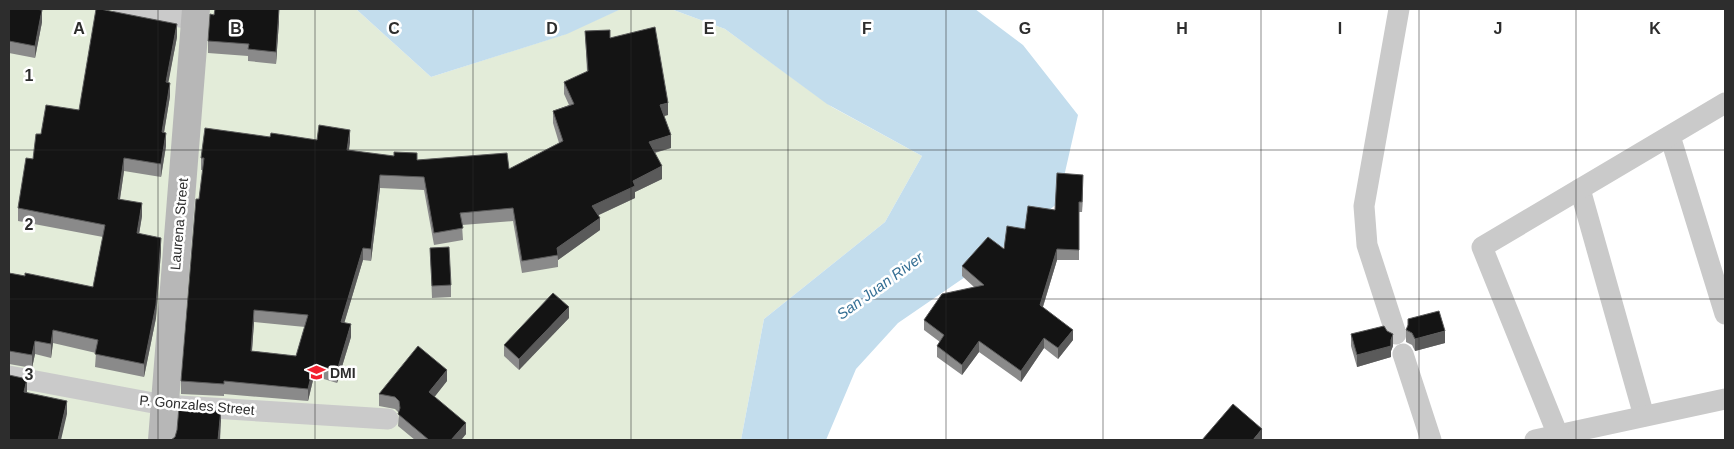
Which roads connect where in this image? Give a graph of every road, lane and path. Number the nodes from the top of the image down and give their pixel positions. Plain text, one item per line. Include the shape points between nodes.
1 (123, 9) edge
2 (1399, 9) edge
3 (196, 14) edge
4 (1725, 103) edge
5 (1670, 136) junction
6 (1580, 188) junction
7 (1725, 314) edge
8 (1396, 334) dead end
9 (1403, 354) dead end
10 (9, 376) edge
11 (1725, 399) edge
12 (164, 405) junction
13 (1644, 416) junction
14 (388, 419) dead end
15 (1559, 438) edge
16 (162, 440) edge
17 (1431, 440) edge
18 (1536, 440) edge

1 - 3 street
2 - 8 street via 1364,206 1367,245
3 - 12 street, Laurena Street
4 - 5 street
5 - 6 street
5 - 7 street
6 - 13 street
6 - 15 street via 1482,247
9 - 17 street
10 - 12 street, P. Gonzales Street
11 - 13 street
12 - 14 street, P. Gonzales Street
12 - 16 street, Laurena Street
13 - 15 street
15 - 18 street

